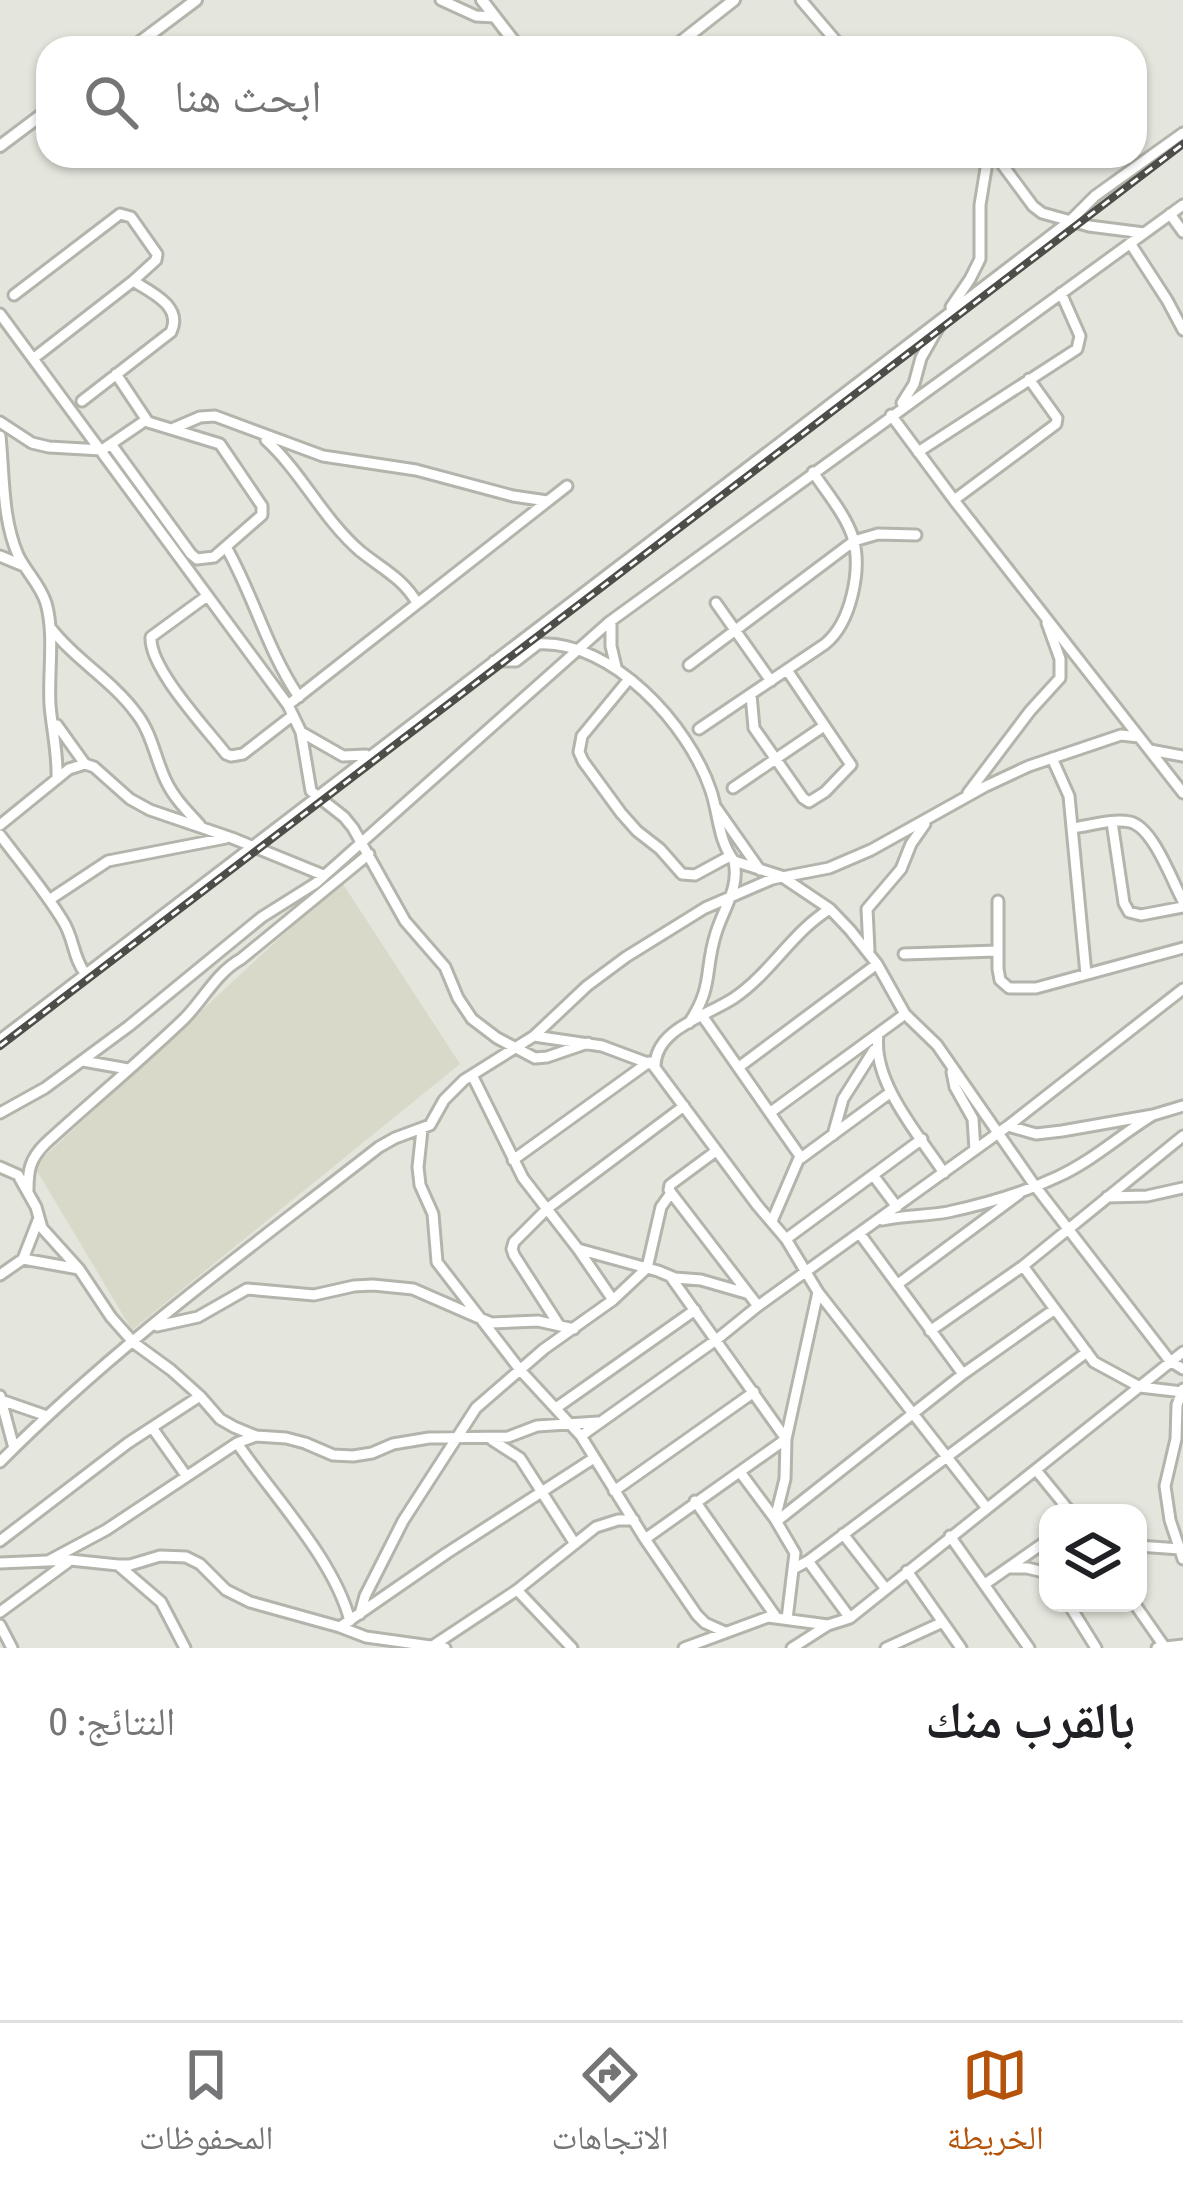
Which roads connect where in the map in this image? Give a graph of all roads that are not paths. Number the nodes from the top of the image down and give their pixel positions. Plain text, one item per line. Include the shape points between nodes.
1 (196, 0) edge
2 (441, 0) edge
3 (482, 0) edge
4 (734, 0) edge
5 (801, 0) edge
6 (495, 17) junction
7 (149, 36) edge
8 (510, 36) edge
9 (688, 36) edge
10 (832, 36) edge
11 (36, 119) edge
12 (1183, 133) edge
13 (0, 146) edge
14 (1147, 159) edge
15 (989, 168) edge
16 (1002, 168) edge
17 (1134, 168) edge
18 (1183, 205) edge
19 (1170, 214) junction
20 (1071, 220) junction
21 (1183, 232) edge
22 (1144, 233) junction
23 (1130, 243) junction
24 (134, 281) junction
25 (1061, 293) junction
26 (14, 295) dead end
27 (0, 314) edge
28 (945, 316) junction
29 (1183, 330) edge
30 (34, 358) junction
31 (116, 374) junction
32 (1029, 379) junction
33 (82, 400) dead end
34 (893, 414) junction
35 (146, 420) junction
36 (0, 422) edge
37 (172, 429) junction
38 (258, 432) junction
39 (0, 436) edge
40 (106, 447) junction
41 (919, 452) junction
42 (813, 472) junction
43 (567, 486) dead end
44 (954, 500) junction
45 (547, 501) junction
46 (916, 535) dead end
47 (854, 542) junction
48 (226, 547) junction
49 (0, 556) edge
50 (24, 566) junction
51 (207, 596) junction
52 (417, 603) junction
53 (716, 603) dead end
54 (1043, 613) junction
55 (611, 621) junction
56 (50, 627) junction
57 (736, 630) junction
58 (579, 648) junction
59 (492, 661) junction
60 (689, 665) dead end
61 (616, 667) junction
62 (787, 670) junction
63 (629, 679) junction
64 (771, 681) junction
65 (751, 694) junction
66 (298, 697) junction
67 (290, 711) junction
68 (54, 721) junction
69 (824, 726) junction
70 (699, 729) dead end
71 (301, 732) junction
72 (1139, 737) junction
73 (1150, 750) junction
74 (370, 754) junction
75 (1183, 756) edge
76 (1052, 758) junction
77 (775, 760) junction
78 (85, 764) junction
79 (56, 778) junction
80 (733, 788) dead end
81 (1183, 793) edge
82 (316, 796) junction
83 (963, 799) junction
84 (715, 806) junction
85 (928, 820) junction
86 (1112, 823) junction
87 (0, 825) edge
88 (202, 828) junction
89 (1072, 828) junction
90 (0, 835) edge
91 (232, 838) junction
92 (362, 842) junction
93 (251, 846) junction
94 (369, 854) junction
95 (732, 858) junction
96 (760, 870) junction
97 (323, 875) junction
98 (781, 876) junction
99 (733, 894) junction
100 (49, 900) junction
101 (998, 901) dead end
102 (1183, 904) edge
103 (830, 909) junction
104 (1183, 948) edge
105 (998, 951) junction
106 (904, 954) dead end
107 (874, 960) junction
108 (86, 974) junction
109 (1086, 974) junction
110 (1183, 989) edge
111 (905, 1014) junction
112 (703, 1017) junction
113 (689, 1023) junction
114 (534, 1036) junction
115 (0, 1040) edge
116 (877, 1040) junction
117 (588, 1043) junction
118 (516, 1048) junction
119 (83, 1060) junction
120 (652, 1065) junction
121 (739, 1067) junction
122 (951, 1067) junction
123 (128, 1069) junction
124 (472, 1075) junction
125 (891, 1092) junction
126 (684, 1106) junction
127 (1183, 1106) edge
128 (770, 1112) junction
129 (0, 1113) edge
130 (1153, 1115) junction
131 (1003, 1129) junction
132 (422, 1130) junction
133 (833, 1135) junction
134 (1183, 1136) edge
135 (922, 1139) junction
136 (975, 1150) junction
137 (716, 1151) junction
138 (801, 1158) junction
139 (514, 1160) junction
140 (0, 1167) edge
141 (944, 1173) junction
142 (873, 1175) junction
143 (1029, 1188) junction
144 (1183, 1188) edge
145 (28, 1190) junction
146 (670, 1193) junction
147 (1107, 1197) junction
148 (897, 1207) junction
149 (548, 1208) junction
150 (38, 1218) junction
151 (877, 1221) junction
152 (772, 1222) junction
153 (1069, 1229) junction
154 (860, 1234) junction
155 (786, 1239) junction
156 (578, 1249) junction
157 (23, 1259) junction
158 (1023, 1266) junction
159 (647, 1268) junction
160 (79, 1269) junction
161 (807, 1272) junction
162 (0, 1275) edge
163 (670, 1276) junction
164 (898, 1284) junction
165 (818, 1292) junction
166 (749, 1294) junction
167 (613, 1300) junction
168 (758, 1306) junction
169 (1055, 1309) junction
170 (694, 1310) junction
171 (482, 1321) junction
172 (559, 1325) junction
173 (152, 1328) junction
174 (574, 1329) junction
175 (931, 1331) junction
176 (716, 1340) junction
177 (134, 1343) junction
178 (1087, 1352) junction
179 (1183, 1352) edge
180 (1169, 1362) junction
181 (1183, 1369) edge
182 (520, 1371) junction
183 (962, 1374) junction
184 (1140, 1387) junction
185 (1180, 1391) edge
186 (754, 1392) junction
187 (200, 1396) junction
188 (0, 1399) edge
189 (556, 1408) junction
190 (913, 1413) junction
191 (47, 1416) junction
192 (598, 1422) junction
193 (572, 1425) junction
194 (153, 1429) junction
195 (256, 1436) junction
196 (581, 1436) junction
197 (457, 1437) junction
198 (487, 1437) junction
199 (786, 1439) junction
200 (236, 1443) junction
201 (14, 1448) junction
202 (594, 1458) junction
203 (946, 1458) junction
204 (0, 1462) edge
205 (1036, 1470) junction
206 (740, 1472) junction
207 (185, 1474) junction
208 (542, 1491) junction
209 (614, 1491) junction
210 (695, 1502) junction
211 (1064, 1504) edge
212 (986, 1507) junction
213 (634, 1520) junction
214 (776, 1520) junction
215 (843, 1534) junction
216 (950, 1536) junction
217 (645, 1539) junction
218 (0, 1541) edge
219 (574, 1544) junction
220 (1039, 1546) edge
221 (1147, 1548) edge
222 (1181, 1554) edge
223 (0, 1560) edge
224 (70, 1561) junction
225 (808, 1561) junction
226 (45, 1562) junction
227 (118, 1565) junction
228 (795, 1568) junction
229 (1005, 1569) junction
230 (907, 1571) junction
231 (1039, 1572) edge
232 (985, 1584) junction
233 (886, 1589) junction
234 (517, 1590) junction
235 (0, 1612) edge
236 (1074, 1612) edge
237 (1139, 1612) edge
238 (782, 1618) junction
239 (850, 1618) junction
240 (350, 1620) junction
241 (943, 1622) junction
242 (0, 1625) edge
243 (828, 1625) junction
244 (725, 1632) junction
245 (366, 1637) junction
246 (708, 1638) junction
247 (1183, 1645) edge
248 (410, 1646) edge
249 (440, 1646) edge
250 (891, 1647) edge
251 (1160, 1647) edge
252 (12, 1648) edge
253 (185, 1648) edge
254 (374, 1648) edge
255 (572, 1648) edge
256 (684, 1648) edge
257 (716, 1648) edge
258 (792, 1648) edge
259 (961, 1648) edge
260 (1029, 1648) edge
261 (1096, 1648) edge

1 - 7 main road
2 - 6 street
3 - 6 main road
4 - 9 main road
5 - 10 street
6 - 8 main road
11 - 13 main road
12 - 14 street
15 - 28 street via 978,266
16 - 20 street via 1033,206
17 - 20 street
18 - 19 street
19 - 21 street
19 - 22 street
20 - 22 street
20 - 28 street
22 - 23 street
23 - 25 street
23 - 29 street
24 - 26 street via 157,254 124,213
24 - 30 street
24 - 31 street via 176,322
25 - 32 street via 1080,344
25 - 34 street
27 - 30 street
28 - 34 street
28 - 59 street
30 - 40 street
31 - 33 street
31 - 35 street
32 - 41 street
32 - 44 street via 1057,423
34 - 41 street
34 - 42 street
35 - 37 street
35 - 40 street
36 - 40 street via 32,443
37 - 38 street via 215,416
37 - 48 street via 220,444 262,506 260,519
38 - 45 street via 323,456
38 - 52 street via 340,532
39 - 50 street via 13,541
40 - 48 street via 197,559
40 - 51 street
41 - 44 street
42 - 47 street
42 - 55 street
43 - 45 street
44 - 54 street
45 - 52 street
46 - 47 street
47 - 57 street
47 - 62 street via 841,628
48 - 66 street
49 - 50 street
50 - 56 street
51 - 67 street
51 - 67 street via 151,638 165,674 231,756
52 - 66 street
53 - 57 street
54 - 72 street
54 - 83 street via 1061,674
55 - 58 street
55 - 61 street
56 - 68 street
56 - 88 street via 139,716 167,783
57 - 60 street
57 - 64 street
58 - 59 street via 538,644 513,662
58 - 61 street
58 - 92 street
59 - 74 street
61 - 63 street
62 - 64 street
62 - 69 street
63 - 84 street via 676,729
63 - 95 street via 582,736 580,757 620,813 682,874
64 - 65 street
65 - 70 street
65 - 77 street via 754,728
66 - 67 street
67 - 71 street
68 - 78 street
68 - 79 street
69 - 77 street
69 - 77 street via 851,765 826,792 809,802
71 - 74 street via 343,756
71 - 82 street
72 - 73 street
72 - 76 street via 1121,735
73 - 75 street
73 - 81 street
74 - 82 street
76 - 83 street
76 - 89 street
77 - 80 street
78 - 79 street
78 - 88 street via 150,810
79 - 87 street
82 - 92 street
82 - 93 street
83 - 85 street
84 - 95 street
84 - 96 street
85 - 98 street via 836,865
85 - 107 street via 867,910
86 - 89 street
86 - 102 street via 1140,826
86 - 102 street via 1129,912
88 - 91 street
89 - 109 street
90 - 100 street
91 - 93 street
91 - 100 street via 108,861
92 - 94 street
92 - 97 street
93 - 97 street
93 - 108 street
94 - 118 street via 468,1013
94 - 123 street via 223,971
95 - 96 street
95 - 99 street
96 - 98 street
97 - 119 street
98 - 99 street
98 - 103 street
99 - 113 street
99 - 114 street via 626,957
100 - 108 street
101 - 105 street
103 - 107 street
103 - 112 street via 759,979
104 - 109 street
105 - 106 street
105 - 109 street via 1000,980 1009,988
107 - 111 street
107 - 121 street
108 - 115 street
110 - 131 street
111 - 116 street
111 - 122 street
112 - 113 street
112 - 121 street
113 - 120 street via 661,1043
114 - 117 street
114 - 118 street
116 - 125 street
116 - 128 street
116 - 133 street
117 - 118 street via 539,1058
117 - 120 street
118 - 124 street
119 - 123 street
119 - 129 street
120 - 126 street
120 - 139 street
121 - 128 street
122 - 131 street
122 - 136 street via 973,1119
123 - 145 street via 35,1154
124 - 132 street
124 - 139 street
125 - 133 street
125 - 135 street
126 - 137 street
126 - 149 street
127 - 130 street
128 - 138 street
130 - 131 street via 1036,1134
130 - 143 street via 1085,1163
131 - 136 street
131 - 143 street
132 - 171 street via 418,1167 435,1256
132 - 173 street via 379,1148
133 - 138 street
134 - 147 street
135 - 141 street
135 - 142 street
136 - 141 street
137 - 146 street
137 - 152 street
138 - 152 street
139 - 149 street
140 - 145 street
141 - 148 street
142 - 148 street
142 - 155 street
143 - 151 street via 948,1212
143 - 153 street
143 - 164 street
144 - 147 street
145 - 150 street
146 - 159 street
146 - 166 street
147 - 153 street
148 - 151 street
149 - 156 street
149 - 172 street via 512,1249
150 - 157 street
150 - 160 street
151 - 154 street
152 - 155 street
153 - 158 street
153 - 180 street
154 - 161 street
154 - 164 street
155 - 161 street
156 - 159 street
156 - 167 street
157 - 160 street
157 - 162 street
158 - 169 street
158 - 175 street
159 - 163 street
159 - 167 street
160 - 177 street
161 - 165 street
161 - 168 street
163 - 166 street
163 - 170 street
164 - 175 street
165 - 190 street
165 - 199 street
166 - 168 street
167 - 174 street
168 - 176 street
169 - 178 street
169 - 183 street
170 - 176 street
170 - 189 street
171 - 172 street
171 - 173 street via 413,1289 354,1286 314,1295 248,1289 198,1317
171 - 182 street
172 - 174 street
173 - 177 street
174 - 182 street
175 - 183 street
176 - 186 street
176 - 192 street
177 - 187 street
177 - 191 street
178 - 184 street
178 - 203 street
179 - 180 street
180 - 181 street
180 - 184 street
180 - 185 street
182 - 189 street
182 - 197 street via 476,1408
183 - 190 street
184 - 185 street
184 - 205 street
185 - 222 street via 1165,1486
186 - 199 street
186 - 209 street
187 - 194 street
187 - 195 street via 220,1419
188 - 191 street
188 - 201 street
189 - 193 street
190 - 203 street
190 - 214 street
191 - 201 street
192 - 193 street
192 - 196 street
193 - 196 street
193 - 198 street
194 - 207 street
194 - 218 street
195 - 197 street via 353,1456
195 - 200 street
196 - 202 street
197 - 198 street
197 - 240 street
198 - 208 street via 520,1458
199 - 206 street
199 - 214 street
200 - 207 street
200 - 240 street via 327,1569
201 - 204 street
202 - 208 street
202 - 209 street
203 - 212 street
203 - 215 street
205 - 211 street
205 - 212 street
206 - 210 street
206 - 214 street
207 - 226 street
208 - 219 street
208 - 240 street
209 - 213 street
210 - 217 street
210 - 238 street
212 - 216 street
213 - 217 street
213 - 219 street via 596,1527
214 - 228 street
215 - 225 street
215 - 233 street
216 - 230 street
216 - 232 street
217 - 244 street via 698,1615
219 - 234 street
220 - 229 street
221 - 222 street
223 - 226 street
224 - 226 street
224 - 227 street
224 - 235 street
225 - 228 street
225 - 239 street
227 - 240 street via 186,1558 238,1598
227 - 253 street via 160,1602
228 - 238 street
229 - 231 street
229 - 232 street
230 - 233 street
230 - 241 street
232 - 260 street
233 - 239 street
234 - 249 street
234 - 255 street
236 - 261 street
237 - 251 street
238 - 243 street
238 - 244 street
239 - 243 street
240 - 245 street
241 - 250 street
241 - 259 street
242 - 252 street
243 - 258 street
244 - 246 street
245 - 248 street
245 - 254 street
246 - 256 street
246 - 257 street
247 - 251 street
248 - 249 street

